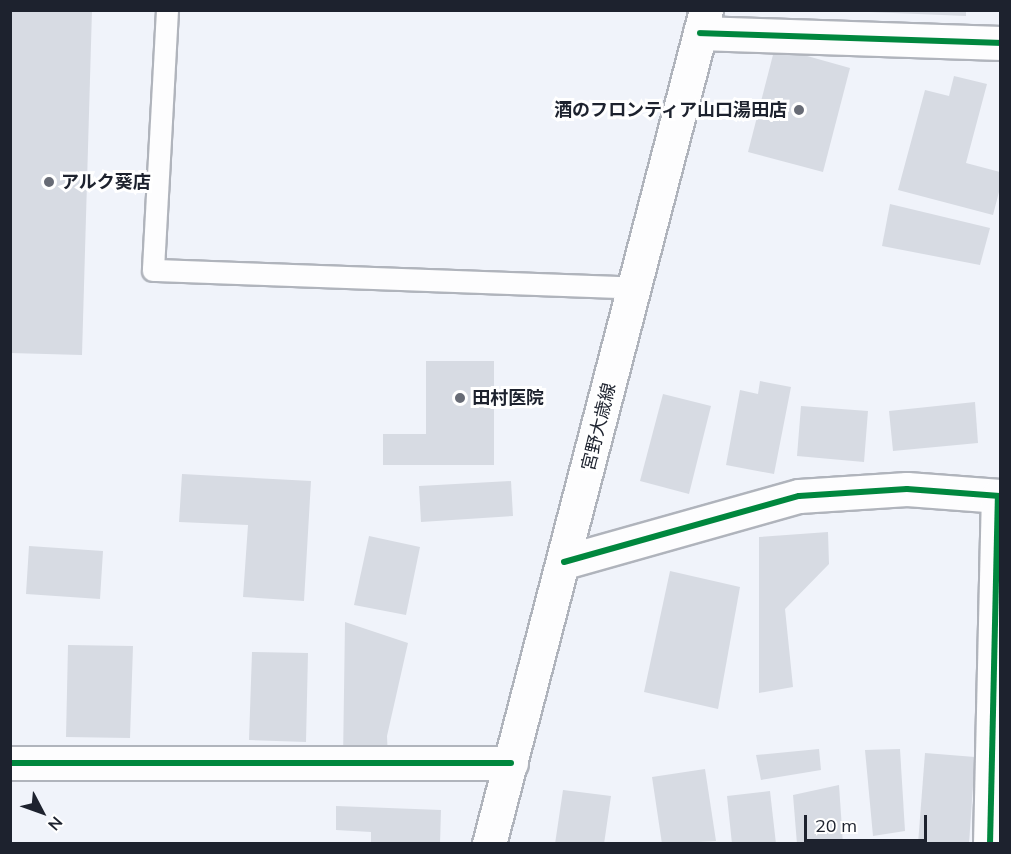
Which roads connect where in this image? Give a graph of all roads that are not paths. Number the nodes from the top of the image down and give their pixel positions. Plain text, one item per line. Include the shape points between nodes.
1 (167, 10) edge
2 (703, 22) edge
3 (1000, 44) edge
4 (635, 288) junction
5 (999, 496) edge
6 (564, 562) junction
7 (10, 763) edge
8 (511, 763) junction
9 (489, 843) edge
10 (990, 843) edge

1 - 4 lane via 153,270
2 - 3 street
2 - 4 street, 宮野大歳線
4 - 6 street, 宮野大歳線
5 - 6 street via 907,489 799,496
5 - 10 street
6 - 8 street, 宮野大歳線
7 - 8 street
8 - 9 street, 宮野大歳線

